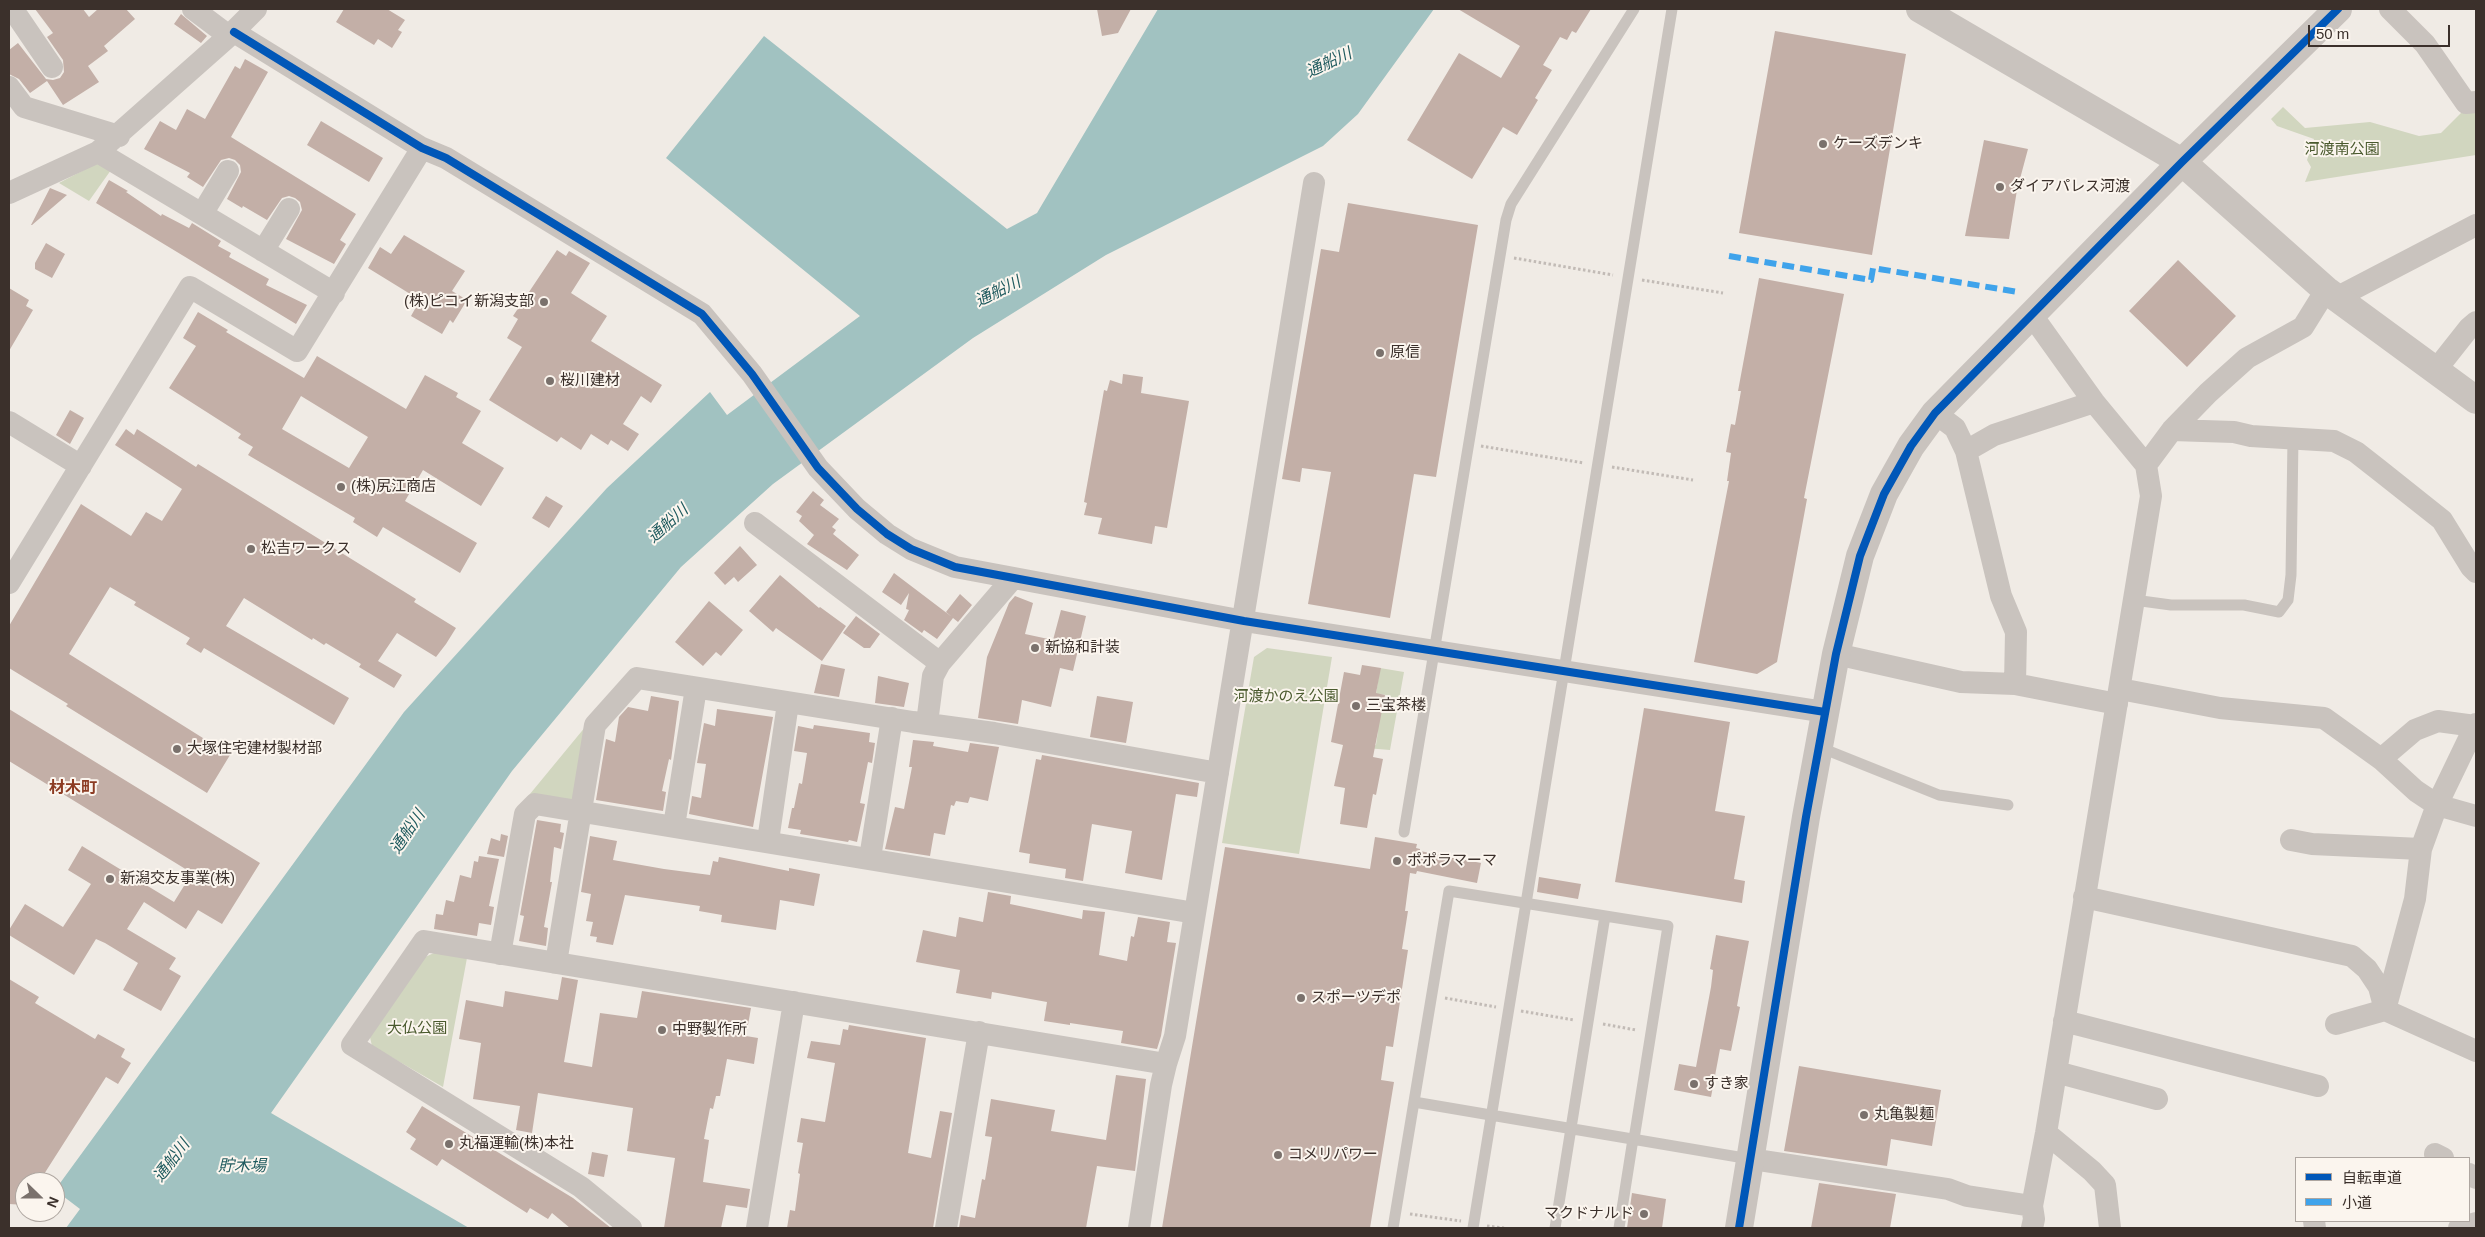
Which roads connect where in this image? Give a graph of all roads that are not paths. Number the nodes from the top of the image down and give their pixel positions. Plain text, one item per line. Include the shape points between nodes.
1 (193, 9) edge
2 (256, 9) edge
3 (1634, 9) edge
4 (1672, 9) edge
5 (1920, 9) edge
6 (2338, 9) edge
7 (2390, 9) edge
8 (17, 17) edge
9 (231, 34) junction
10 (52, 67) dead end
11 (9, 87) edge
12 (2476, 102) edge
13 (119, 136) junction
14 (422, 148) junction
15 (98, 152) junction
16 (2182, 162) junction
17 (228, 171) dead end
18 (1314, 183) dead end
19 (9, 193) edge
20 (289, 209) dead end
21 (202, 214) junction
22 (2476, 225) edge
23 (264, 251) junction
24 (334, 293) junction
25 (2331, 294) junction
26 (2031, 314) junction
27 (2476, 322) edge
28 (2434, 371) junction
29 (2476, 400) edge
30 (2094, 402) junction
31 (1935, 412) junction
32 (9, 422) edge
33 (2172, 430) junction
34 (2293, 438) junction
35 (1966, 451) junction
36 (2146, 465) junction
37 (81, 466) junction
38 (755, 523) dead end
39 (2476, 572) edge
40 (1013, 578) junction
41 (9, 583) edge
42 (2134, 600) junction
43 (1244, 621) junction
44 (1434, 650) junction
45 (1836, 654) junction
46 (940, 663) junction
47 (1564, 671) junction
48 (2015, 684) junction
49 (696, 688) junction
50 (2118, 696) junction
51 (788, 703) junction
52 (1825, 712) junction
53 (892, 718) junction
54 (927, 723) junction
55 (2476, 725) edge
56 (1819, 747) junction
57 (2381, 759) junction
58 (1218, 773) junction
59 (2008, 805) dead end
60 (2437, 805) junction
61 (580, 812) junction
62 (2476, 816) edge
63 (674, 826) junction
64 (1404, 832) dead end
65 (2291, 840) dead end
66 (768, 841) junction
67 (2422, 849) junction
68 (870, 858) junction
69 (2084, 897) junction
70 (1526, 903) junction
71 (1195, 913) junction
72 (1605, 916) junction
73 (500, 954) junction
74 (556, 963) junction
75 (794, 1002) junction
76 (2385, 1010) junction
77 (2064, 1021) junction
78 (2336, 1024) dead end
79 (978, 1032) junction
80 (2476, 1050) edge
81 (1166, 1064) junction
82 (2056, 1072) junction
83 (2318, 1086) dead end
84 (2157, 1099) dead end
85 (1414, 1102) junction
86 (1491, 1116) junction
87 (1571, 1129) junction
88 (2046, 1133) junction
89 (1634, 1139) junction
90 (1750, 1159) junction
91 (2032, 1217) edge
92 (2476, 1223) edge
93 (1473, 1226) edge
94 (631, 1228) edge
95 (757, 1228) edge
96 (946, 1228) edge
97 (1139, 1228) edge
98 (1393, 1228) edge
99 (1555, 1228) edge
100 (1619, 1228) edge
101 (1739, 1228) edge
102 (2110, 1228) edge
103 (2459, 1228) edge

1 - 9 street
2 - 9 street
3 - 44 lane via 1511,204
4 - 47 lane
5 - 16 street
6 - 16 street
7 - 12 street via 2425,44 2466,103
8 - 10 street
9 - 13 street
9 - 14 street
11 - 13 street via 24,106
13 - 15 street
14 - 24 street
14 - 40 street via 446,158 702,314 752,374 818,468 858,510 887,534 911,549 955,566
15 - 19 street
15 - 21 street
16 - 25 street
16 - 26 street
17 - 21 street
18 - 43 street
20 - 23 street
21 - 23 street
22 - 25 street
23 - 24 street
24 - 37 street via 297,351 190,287
25 - 28 street
25 - 33 street via 2303,327 2247,358
26 - 30 street
26 - 31 street
27 - 28 street
28 - 29 street
30 - 35 street via 1994,435
30 - 36 street
31 - 35 street via 1955,428
31 - 45 street via 1911,446 1870,524
32 - 37 street
33 - 34 street
33 - 36 street
34 - 39 street via 2334,441 2356,452 2442,520
34 - 42 lane via 2291,575 2288,600 2280,612 2244,605 2171,605
35 - 48 street via 2001,596 2016,632
36 - 42 street via 2151,496
37 - 41 street
38 - 46 street
40 - 43 street
40 - 46 street
42 - 50 street
43 - 44 street
43 - 58 street
44 - 47 street
44 - 64 lane
45 - 48 street via 1961,682
45 - 52 street
46 - 54 street via 933,676
47 - 52 street
47 - 70 lane
48 - 50 street
49 - 51 street
49 - 61 street via 637,678 595,725
49 - 63 street
50 - 57 street via 2324,718
50 - 69 street
51 - 53 street
51 - 66 street
52 - 56 street
53 - 54 street
53 - 68 street
54 - 58 street
55 - 57 street via 2438,722 2415,730
55 - 60 street
56 - 59 lane via 1939,795
56 - 90 street
57 - 60 street via 2416,791
58 - 71 street
60 - 62 street
60 - 67 street
61 - 63 street
61 - 73 street via 535,804 525,814
61 - 74 street
63 - 66 street
65 - 67 street via 2312,844
66 - 68 street
67 - 76 street via 2415,899
68 - 71 street
69 - 76 street via 2352,956 2379,987
69 - 77 street
70 - 72 lane
70 - 85 lane via 1448,891
70 - 86 lane
71 - 81 street via 1176,1036
72 - 87 lane
72 - 89 lane via 1668,926
73 - 74 street
73 - 94 street via 424,940 352,1045 581,1187
74 - 75 street
75 - 79 street
75 - 95 street
76 - 78 street
76 - 80 street
77 - 82 street
77 - 83 street
79 - 81 street
79 - 96 street
81 - 97 street
82 - 84 street
82 - 88 street
85 - 86 lane
85 - 98 lane
86 - 87 lane
86 - 93 lane
87 - 89 lane
87 - 99 lane
88 - 91 street
88 - 102 street via 2105,1185
89 - 90 lane
89 - 100 lane
90 - 91 street via 1948,1189
90 - 101 street
92 - 103 street

